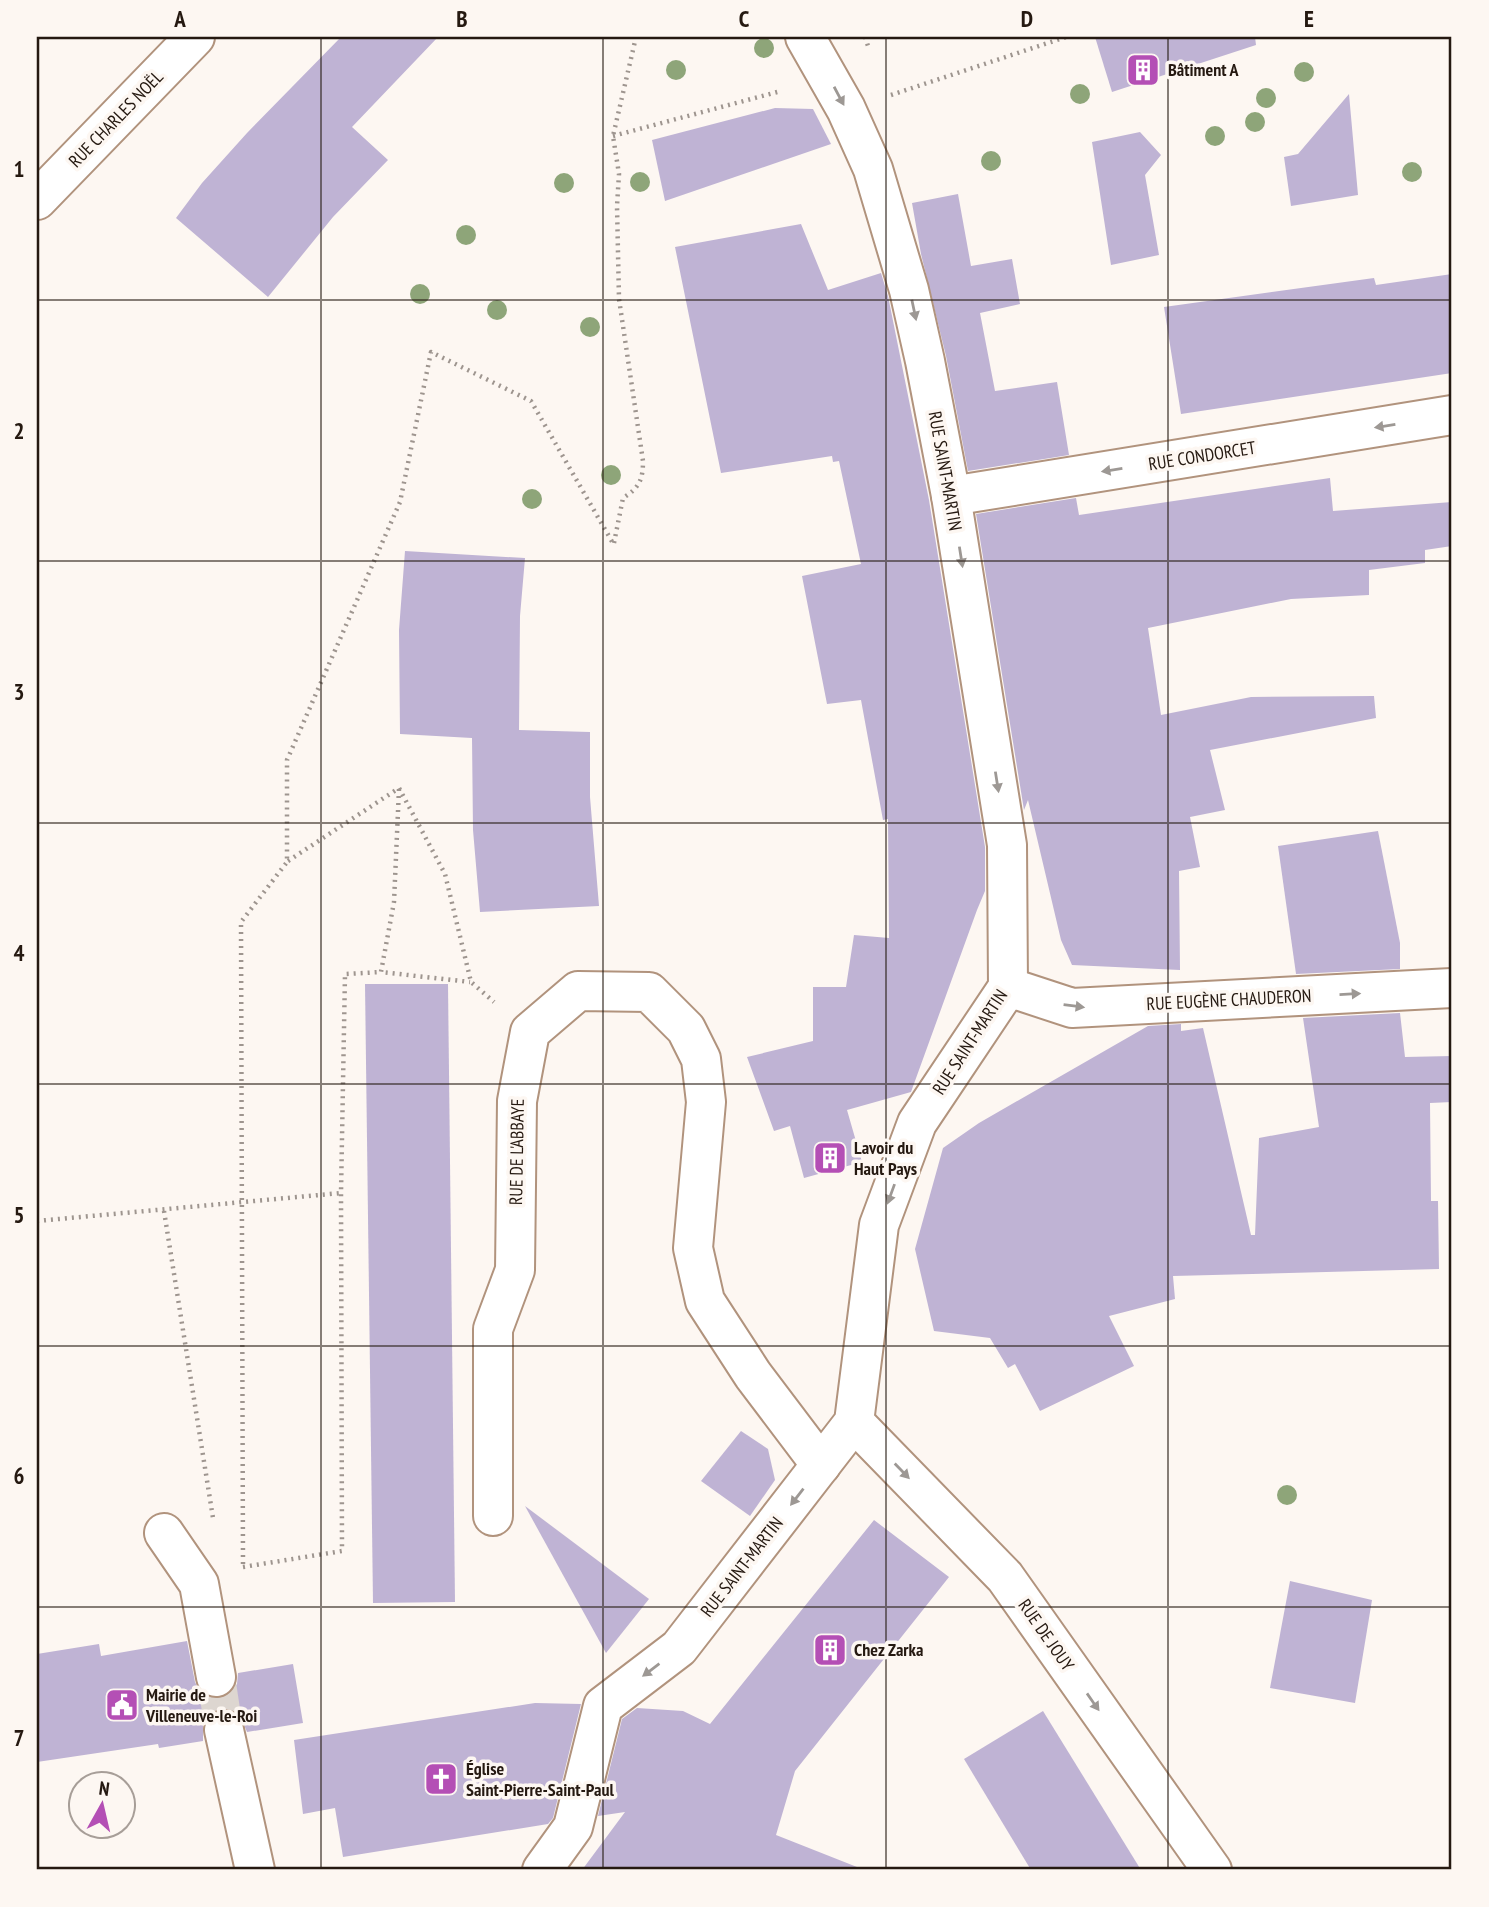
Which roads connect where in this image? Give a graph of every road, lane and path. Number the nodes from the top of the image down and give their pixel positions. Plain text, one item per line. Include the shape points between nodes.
1 (195, 37) edge
2 (636, 37) edge
3 (805, 37) edge
4 (1066, 37) edge
5 (830, 79) junction
6 (884, 97) dead end
7 (613, 136) junction
8 (37, 200) edge
9 (1452, 415) edge
10 (951, 496) junction
11 (399, 788) junction
12 (287, 862) junction
13 (381, 972) junction
14 (471, 982) junction
15 (1008, 987) junction
16 (1452, 988) edge
17 (530, 1032) junction
18 (341, 1193) junction
19 (242, 1203) junction
20 (164, 1211) junction
21 (37, 1222) edge
22 (855, 1422) junction
23 (821, 1465) junction
24 (493, 1516) dead end
25 (213, 1520) dead end
26 (164, 1533) dead end
27 (243, 1567) junction
28 (199, 1584) junction
29 (216, 1677) tunnel mouth
30 (224, 1730) tunnel mouth
31 (255, 1870) edge
32 (542, 1870) edge
33 (1212, 1870) edge

1 - 8 street, RUE CHARLES NOËL
2 - 7 path
3 - 5 street, RUE SAINT-MARTIN
4 - 6 path
5 - 7 path
5 -> 10 street, RUE SAINT-MARTIN via 873,169 892,228
7 - 12 path via 619,174 620,299 643,461 637,490 623,498 614,545 531,401 431,352 400,502 287,760
9 -> 10 street, RUE CONDORCET
10 -> 15 street, RUE SAINT-MARTIN via 1007,845
11 - 12 path
11 - 13 path via 394,902
11 - 14 path via 445,874
12 - 19 path via 242,922
13 - 14 path
13 - 18 path via 345,974
14 - 17 path
15 -> 16 street, RUE EUGÈNE CHAUDERON via 1072,1008
15 -> 22 street, RUE SAINT-MARTIN via 917,1123 879,1225
17 - 23 street via 578,991 649,992 685,1029 701,1059 706,1102 693,1248 705,1301 753,1375
17 - 24 street, RUE DE L'ABBAYE via 517,1101 515,1270 493,1329
18 - 19 path
18 - 27 path via 342,1551
19 - 20 path
19 - 27 path
20 - 21 path
20 - 25 path
22 - 23 street, RUE SAINT-MARTIN
22 -> 33 street, RUE DE JOUY via 1005,1577
23 -> 32 street, RUE SAINT-MARTIN via 679,1648 603,1706 573,1827
26 - 28 street
27 - 28 path
28 - 29 street
30 - 31 street

